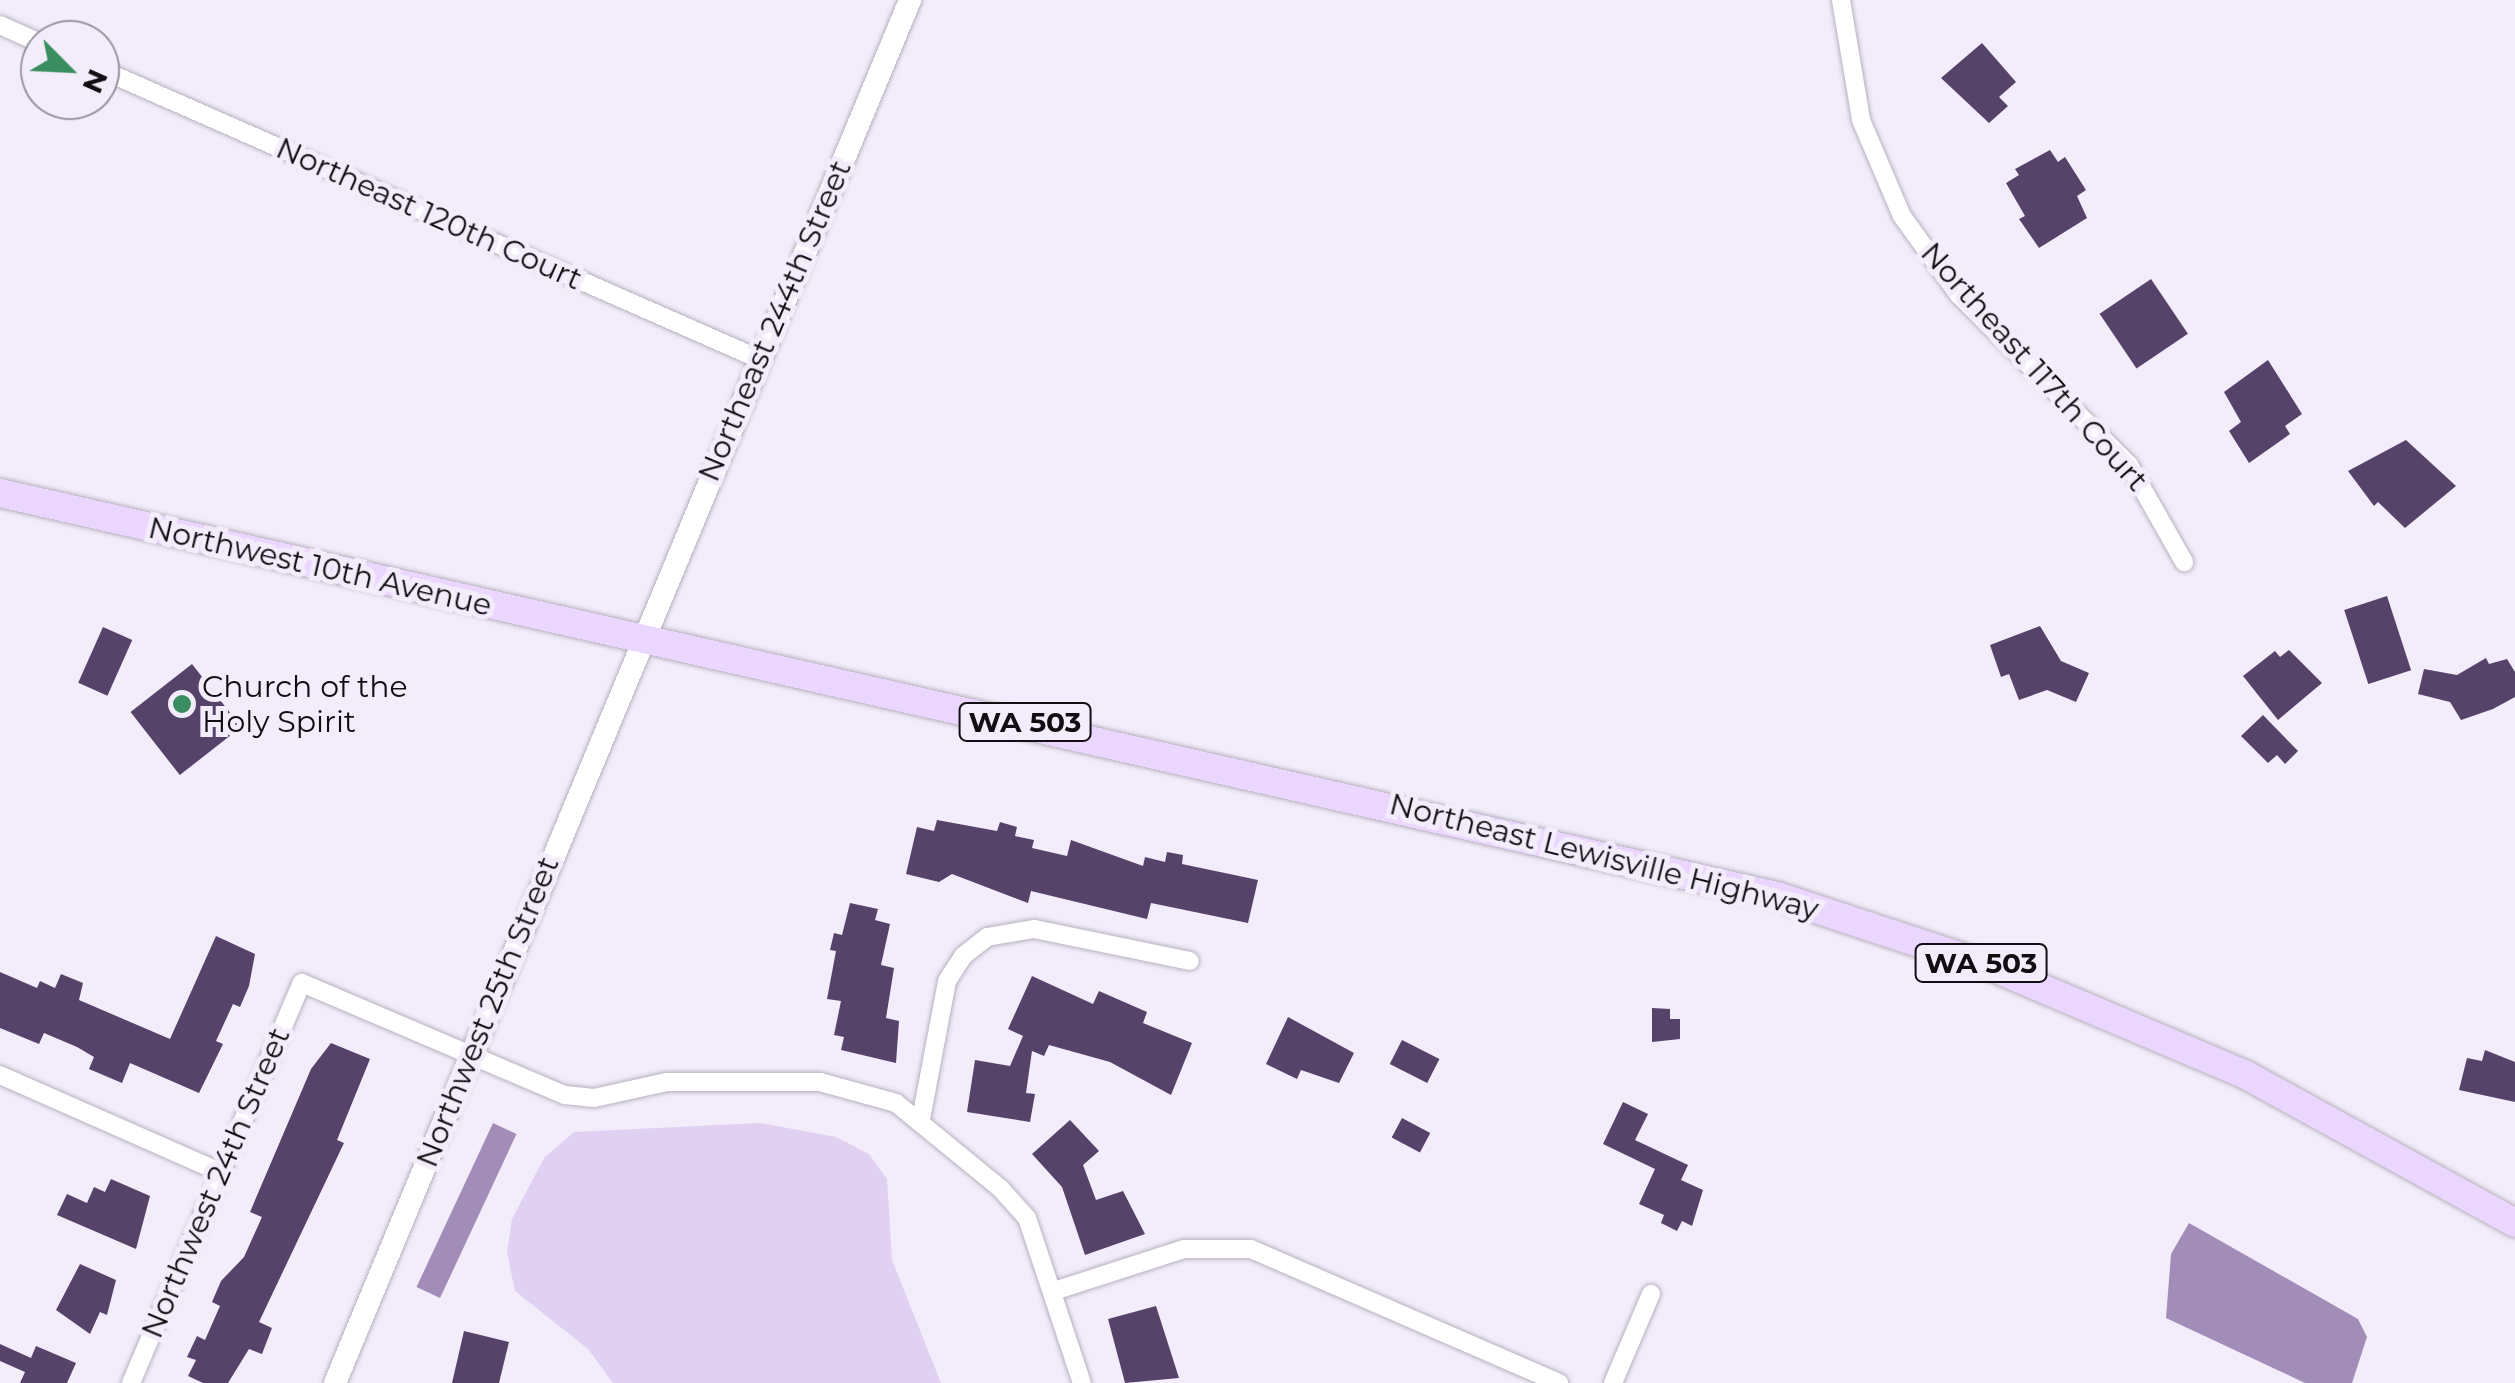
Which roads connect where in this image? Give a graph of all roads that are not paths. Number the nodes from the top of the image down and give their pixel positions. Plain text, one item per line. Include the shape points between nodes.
1 (910, 0) edge
2 (1841, 0) edge
3 (120, 78) edge
4 (758, 358) junction
5 (0, 493) edge
6 (2184, 562) dead end
7 (641, 642) junction
8 (1190, 960) dead end
9 (470, 1054) junction
10 (0, 1075) edge
11 (921, 1118) junction
12 (220, 1172) junction
13 (2515, 1224) edge
14 (1054, 1292) junction
15 (1651, 1294) dead end
16 (130, 1383) edge
17 (335, 1383) edge
18 (1082, 1383) edge
19 (1559, 1383) edge
20 (1613, 1383) edge

1 - 4 street, Northeast 244th Street
2 - 6 street, Northeast 117th Court via 1861,120 1902,216 1959,295 2130,465
3 - 4 street, Northeast 120th Court
4 - 7 street, Northeast 244th Street
5 - 7 main road, Northwest 10th Avenue / WA 503
7 - 9 street, Northwest 25th Street
7 - 13 main road, Northeast Lewisville Highway / WA 503 via 1408,808 1825,911 2058,993 2246,1075
8 - 11 street via 1034,928 1002,932 974,946 947,980
9 - 11 street via 582,1098 668,1082 820,1082 874,1093
9 - 12 street, Northwest 24th Street via 302,984
9 - 17 street, Northwest 25th Street
10 - 12 street
11 - 14 street via 1014,1202 1036,1236
12 - 16 street, Northwest 24th Street
14 - 18 street
14 - 19 street via 1184,1249 1251,1249
15 - 20 street

